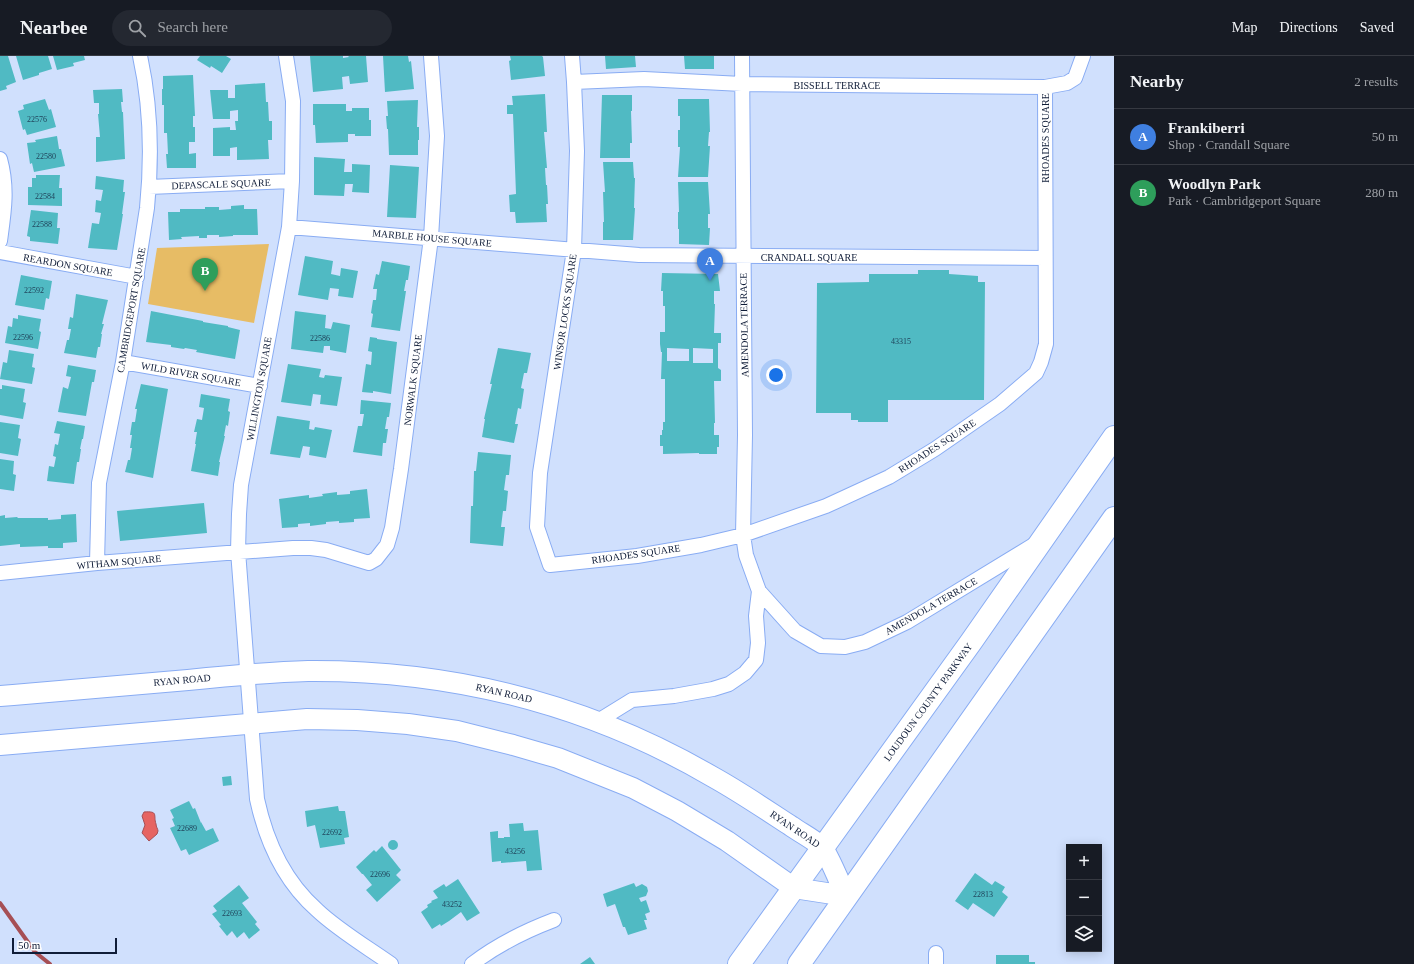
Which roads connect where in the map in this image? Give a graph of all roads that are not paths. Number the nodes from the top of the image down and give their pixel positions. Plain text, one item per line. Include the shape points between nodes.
1 (140, 56) edge
2 (286, 56) edge
3 (431, 56) edge
4 (572, 56) edge
5 (742, 56) edge
6 (1082, 56) edge
7 (574, 82) junction
8 (742, 84) junction
9 (1045, 87) junction
10 (0, 159) edge
11 (292, 181) junction
12 (149, 187) junction
13 (289, 227) junction
14 (431, 238) junction
15 (0, 241) edge
16 (574, 250) junction
17 (0, 252) edge
18 (743, 257) junction
19 (1045, 258) junction
20 (137, 277) junction
21 (123, 362) junction
22 (260, 386) junction
23 (1114, 438) edge
24 (1114, 518) edge
25 (744, 535) junction
26 (1044, 538) junction
27 (238, 551) junction
28 (97, 563) junction
29 (550, 565) joint
30 (0, 573) edge
31 (759, 591) junction
32 (246, 675) junction
33 (0, 696) edge
34 (598, 721) junction
35 (250, 723) junction
36 (0, 745) edge
37 (823, 848) junction
38 (794, 888) junction
39 (846, 896) junction
40 (554, 920) dead end
41 (391, 964) edge
42 (472, 964) edge
43 (738, 964) edge
44 (799, 964) edge

1 - 12 street, CAMBRIDGEPORT SQUARE via 150,129
2 - 11 street, WILLINGTON SQUARE via 293,101
3 - 14 street, NORWALK SQUARE via 437,136
4 - 7 street, WINSOR LOCKS SQUARE
5 - 8 street, AMENDOLA TERRACE
6 - 9 street, BISSELL TERRACE via 1075,78 1067,83
7 - 8 street, BISSELL TERRACE via 644,79
7 - 16 street, WINSOR LOCKS SQUARE via 577,151
8 - 9 street, BISSELL TERRACE
8 - 18 street, AMENDOLA TERRACE
9 - 19 street, RHOADES SQUARE
10 - 15 street via 6,190
11 - 12 street, DEPASCALE SQUARE
11 - 13 street, WILLINGTON SQUARE
12 - 20 street, CAMBRIDGEPORT SQUARE
13 - 14 street, MARBLE HOUSE SQUARE
13 - 22 street, WILLINGTON SQUARE
14 - 16 street, MARBLE HOUSE SQUARE
14 - 27 street, NORWALK SQUARE via 401,469 387,545 376,559 369,563 312,548
16 - 18 street, CRANDALL SQUARE via 639,255
16 - 29 street, WINSOR LOCKS SQUARE via 540,481 537,527
17 - 20 street, REARDON SQUARE
18 - 19 street, CRANDALL SQUARE
18 - 25 street, AMENDOLA TERRACE
19 - 25 street, RHOADES SQUARE via 1046,344 1036,373 1000,404 889,477 826,506
20 - 21 street, CAMBRIDGEPORT SQUARE
21 - 22 street, WILD RIVER SQUARE
21 - 28 street, CAMBRIDGEPORT SQUARE via 99,483
22 - 27 street, WILLINGTON SQUARE via 242,484
23 - 26 main road, LOUDOUN COUNTY PARKWAY
24 - 39 main road
25 - 29 street, RHOADES SQUARE via 637,556
25 - 31 street, AMENDOLA TERRACE via 746,555
26 - 31 street, AMENDOLA TERRACE via 907,622 865,642 845,647 821,646 795,631
26 - 37 main road, LOUDOUN COUNTY PARKWAY
27 - 28 street, WITHAM SQUARE
27 - 32 street, WILLINGTON SQUARE
28 - 30 street, WITHAM SQUARE
31 - 34 street, AMENDOLA TERRACE via 756,660 745,673 729,684 713,690 632,700
32 - 33 main road, RYAN ROAD
32 - 34 main road, RYAN ROAD via 307,671 410,676 520,696
32 - 35 street, WILLINGTON SQUARE
34 - 37 main road, RYAN ROAD via 652,744 706,773
35 - 36 main road
35 - 38 main road via 307,719 408,724 457,731 558,758 633,788 678,811 727,840
35 - 41 street, WILLINGTON SQUARE via 256,799 271,847 282,868 297,890 317,910
37 - 38 main road, LOUDOUN COUNTY PARKWAY
37 - 39 main road, RYAN ROAD
38 - 39 main road
38 - 43 main road, LOUDOUN COUNTY PARKWAY
39 - 44 main road
40 - 42 street via 511,939

